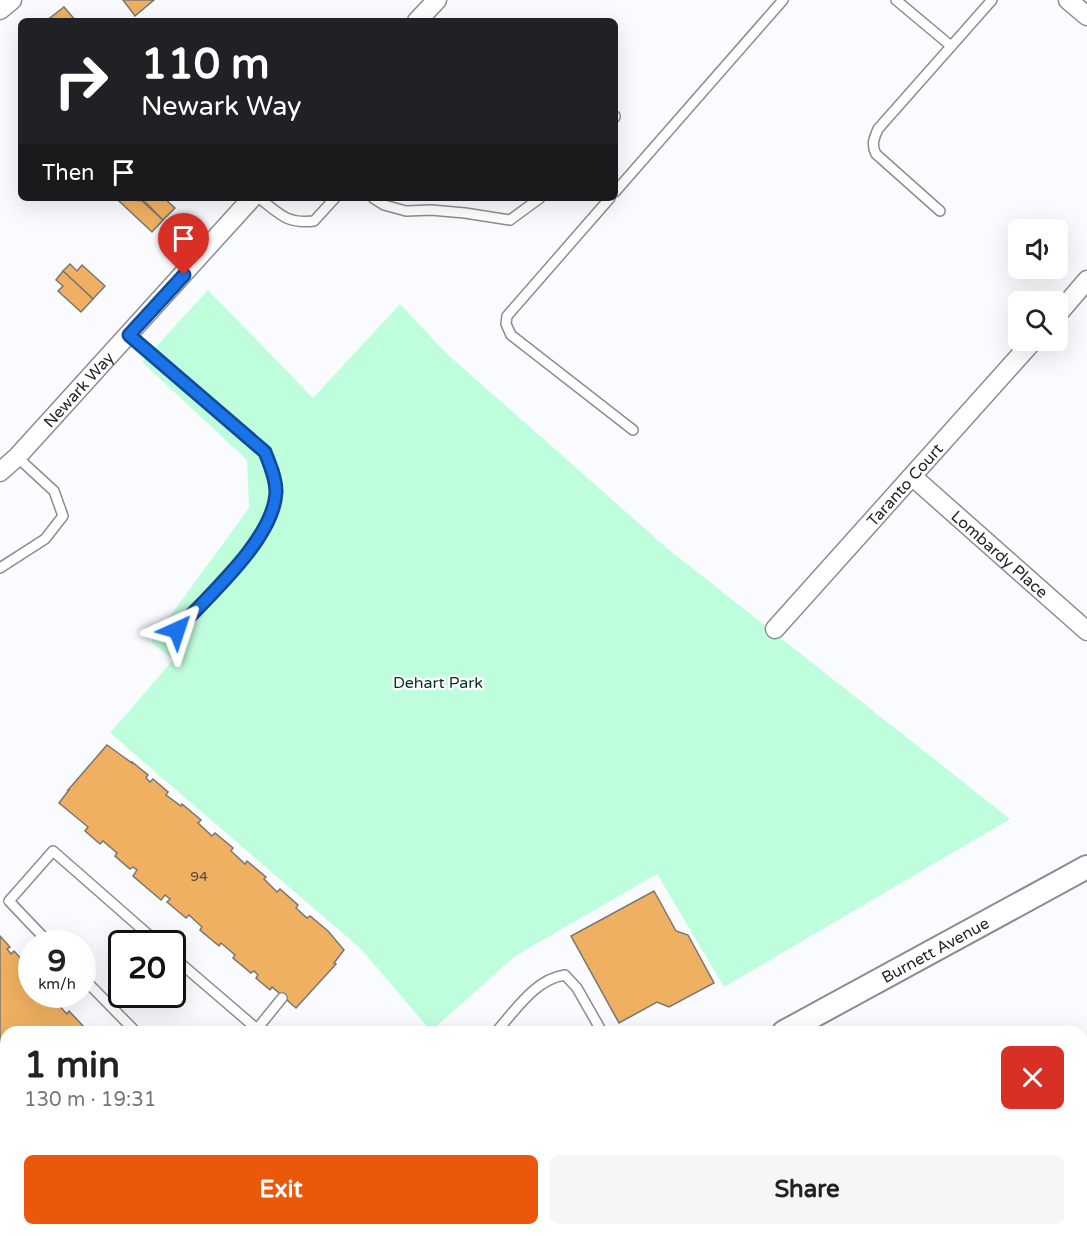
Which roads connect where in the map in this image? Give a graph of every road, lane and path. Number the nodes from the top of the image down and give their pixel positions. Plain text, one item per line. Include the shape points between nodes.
1 (12, 0) edge
2 (437, 0) edge
3 (783, 0) edge
4 (896, 0) edge
5 (992, 0) edge
6 (0, 10) edge
7 (420, 18) edge
8 (951, 46) junction
9 (618, 189) edge
10 (249, 201) edge
11 (263, 201) edge
12 (332, 201) edge
13 (378, 201) edge
14 (536, 201) edge
15 (607, 201) edge
16 (940, 211) dead end
17 (1087, 280) edge
18 (1068, 302) edge
19 (129, 335) junction
20 (1024, 351) edge
21 (633, 430) dead end
22 (17, 457) junction
23 (0, 472) edge
24 (913, 477) junction
25 (0, 568) edge
26 (775, 629) dead end
27 (177, 630) dead end
28 (1087, 630) edge
29 (1087, 867) edge
30 (37, 930) edge
31 (143, 930) edge
32 (186, 968) edge
33 (96, 991) edge
34 (282, 998) dead end
35 (130, 1026) edge
36 (251, 1026) edge
37 (261, 1026) edge
38 (501, 1026) edge
39 (599, 1026) edge
40 (795, 1026) edge

1 - 6 street
2 - 7 street
3 - 9 lane
4 - 8 lane
5 - 8 lane
8 - 16 lane via 873,139 876,154
10 - 19 street, Newark Way
11 - 12 lane via 297,223 314,221
13 - 14 lane via 406,211 431,210 510,220
15 - 21 lane via 507,316 506,324 511,335
17 - 18 street
19 - 22 street, Newark Way
19 - 27 lane via 265,452 273,470 276,492 269,522 256,543
20 - 24 street, Taranto Court
22 - 23 street, Newark Way
22 - 25 lane via 54,491 63,516 45,539
24 - 26 street, Taranto Court
24 - 28 street, Lombardy Place
29 - 40 street, Burnett Avenue
30 - 31 lane via 9,901 53,851
32 - 36 lane
33 - 35 lane
34 - 37 lane
38 - 39 lane via 532,992 554,977 565,975

